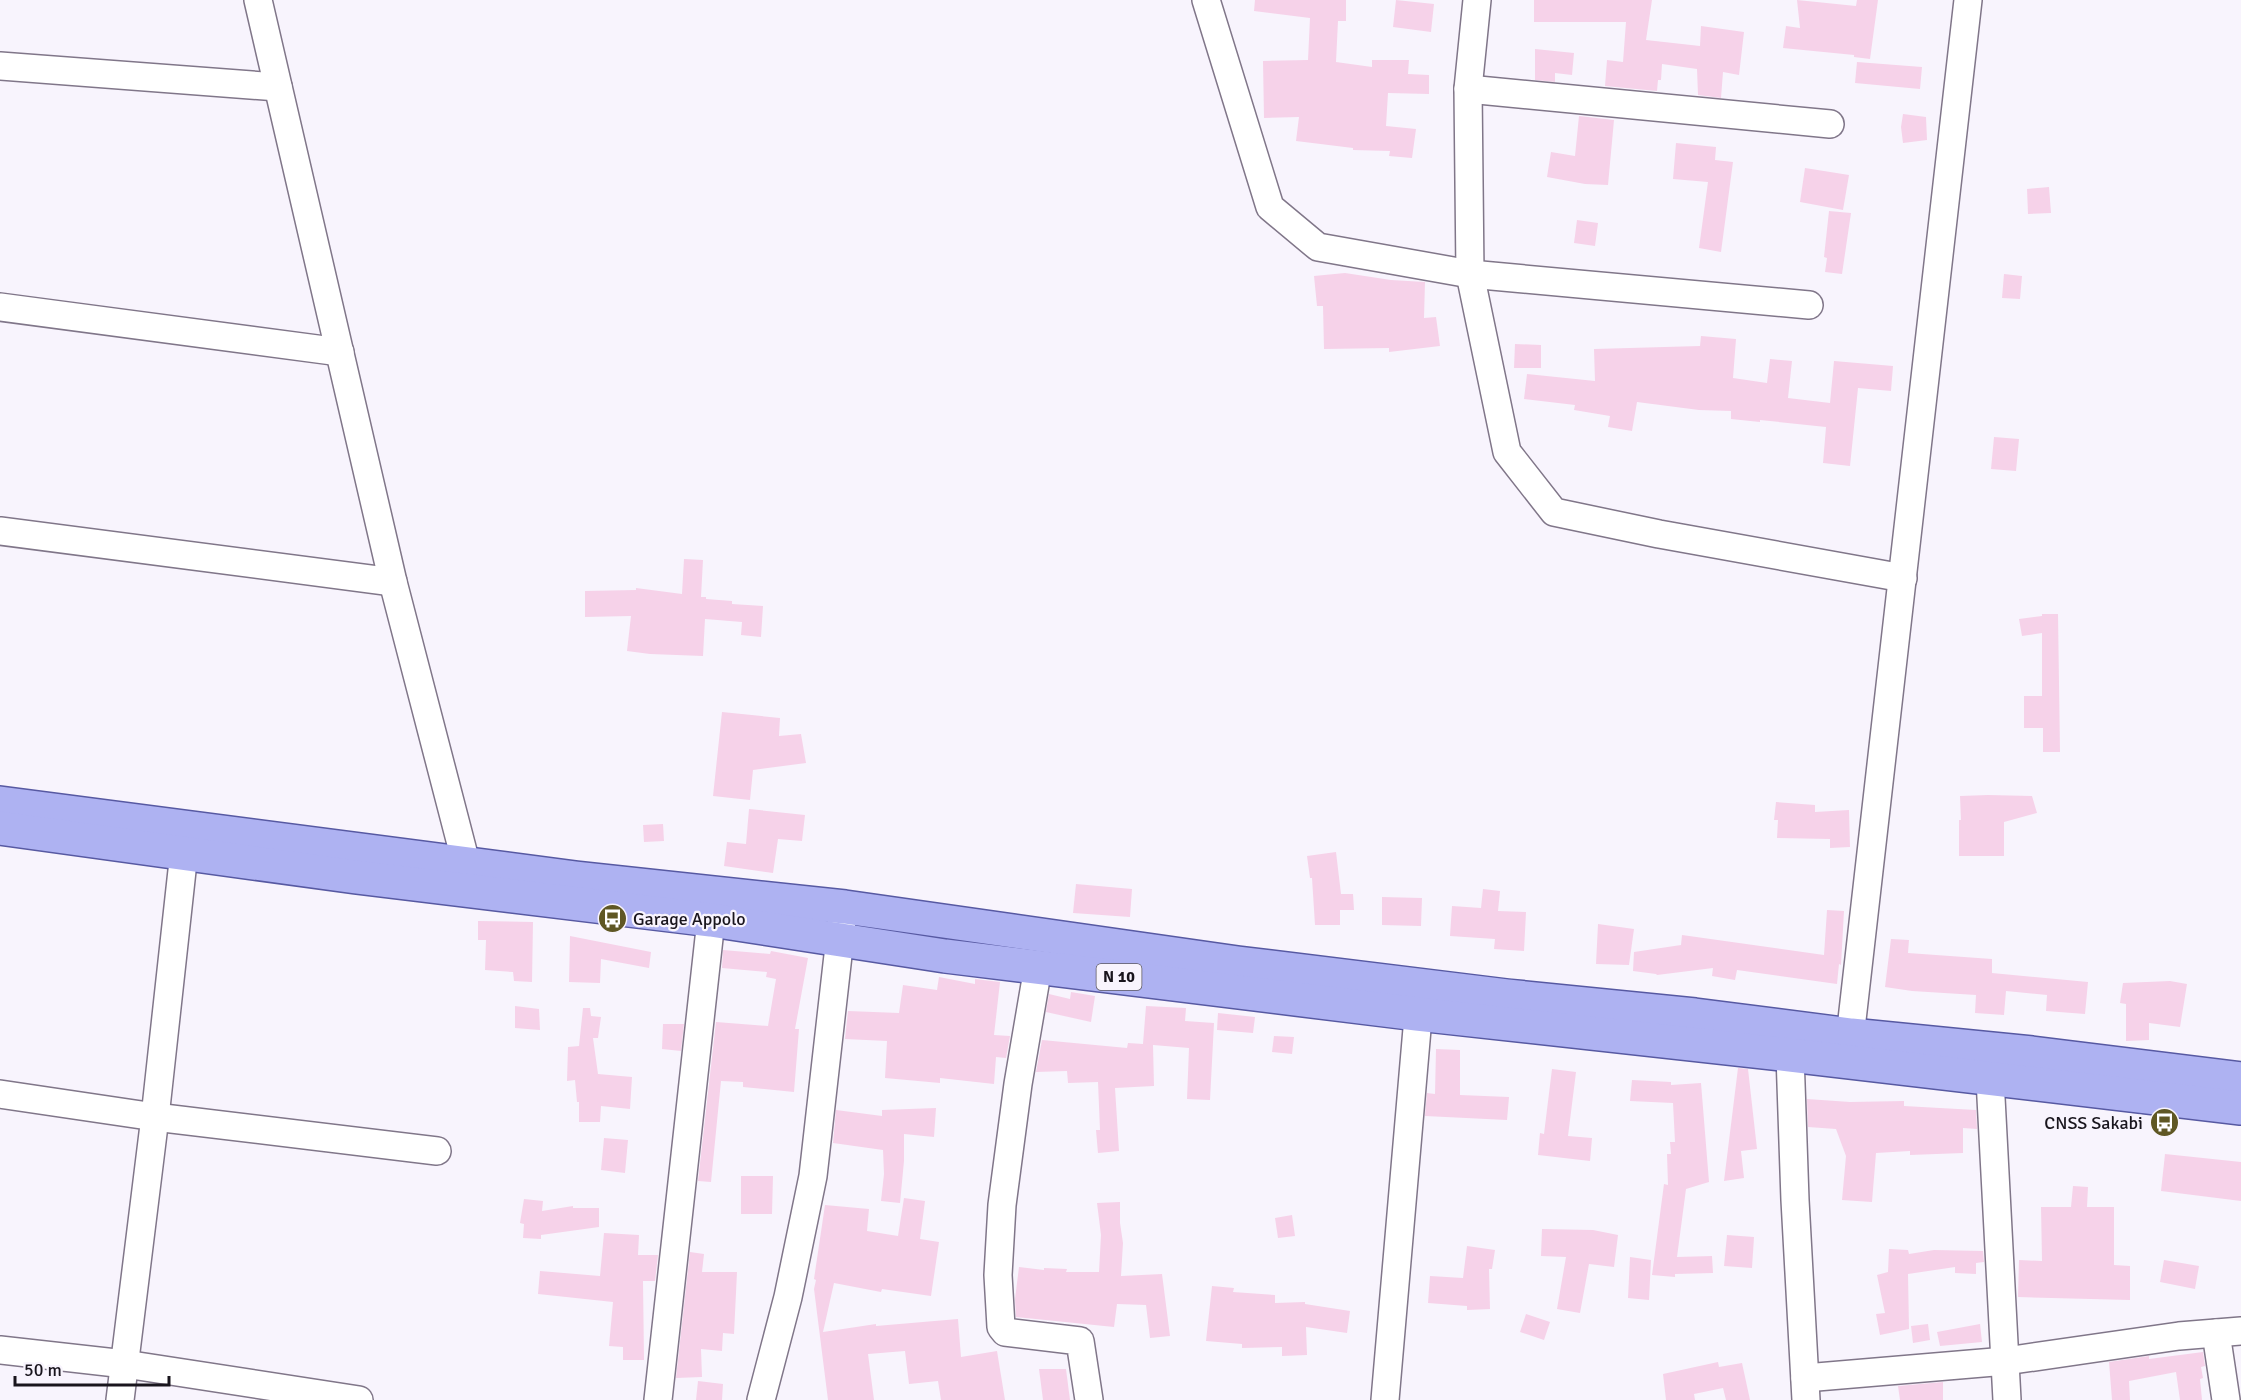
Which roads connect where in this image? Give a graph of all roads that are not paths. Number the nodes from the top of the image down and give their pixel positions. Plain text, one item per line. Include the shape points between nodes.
1 (258, 0) edge
2 (1206, 0) edge
3 (1477, 0) edge
4 (1968, 0) edge
5 (0, 66) edge
6 (278, 87) junction
7 (1468, 89) junction
8 (1830, 124) dead end
9 (1470, 274) junction
10 (1809, 305) dead end
11 (0, 307) edge
12 (340, 352) junction
13 (0, 531) edge
14 (1903, 578) junction
15 (393, 582) junction
16 (0, 803) edge
17 (0, 828) edge
18 (185, 839) junction
19 (465, 877) junction
20 (845, 907) junction
21 (711, 920) junction
22 (839, 940) junction
23 (1038, 967) junction
24 (1419, 999) junction
25 (1849, 1049) junction
26 (1790, 1055) junction
27 (1990, 1079) junction
28 (2241, 1079) edge
29 (0, 1094) edge
30 (2241, 1108) edge
31 (155, 1118) junction
32 (437, 1150) dead end
33 (2229, 1332) edge
34 (0, 1350) edge
35 (2006, 1361) junction
36 (125, 1364) junction
37 (1805, 1389) edge
38 (120, 1400) edge
39 (359, 1400) edge
40 (658, 1400) edge
41 (760, 1400) edge
42 (1089, 1400) edge
43 (1386, 1400) edge
44 (2007, 1400) edge
45 (2226, 1400) edge

1 - 6 street
2 - 9 street via 1270,207 1317,247
3 - 7 street
4 - 14 street
5 - 6 street
6 - 12 street
7 - 8 street
7 - 9 street
9 - 10 street
9 - 14 street via 1507,452 1554,512
11 - 12 street
12 - 15 street
13 - 15 street
14 - 25 street
15 - 19 street
16 - 18 main road, N 10
17 - 18 main road, N 10
18 - 19 main road, N 10
18 - 31 street
19 - 20 main road, N 10 via 678,890
19 - 21 main road, N 10
20 - 22 street
20 - 24 main road, N 10 via 1238,963
21 - 22 main road, N 10
21 - 40 street
22 - 23 main road, N 10
22 - 41 street via 813,1176 788,1297
23 - 24 main road, N 10
23 - 42 street via 1002,1205 998,1275 1001,1326 1005,1332 1080,1341
24 - 25 main road, N 10
24 - 26 main road, N 10
24 - 43 street
25 - 26 main road, N 10
25 - 27 main road, N 10
25 - 28 main road, N 10 via 2032,1053
26 - 37 street
27 - 30 main road, N 10
27 - 35 street
29 - 31 street
31 - 32 street
31 - 36 street
33 - 35 street
33 - 45 street
34 - 36 street
35 - 37 street
35 - 44 street
36 - 38 street
36 - 39 street

